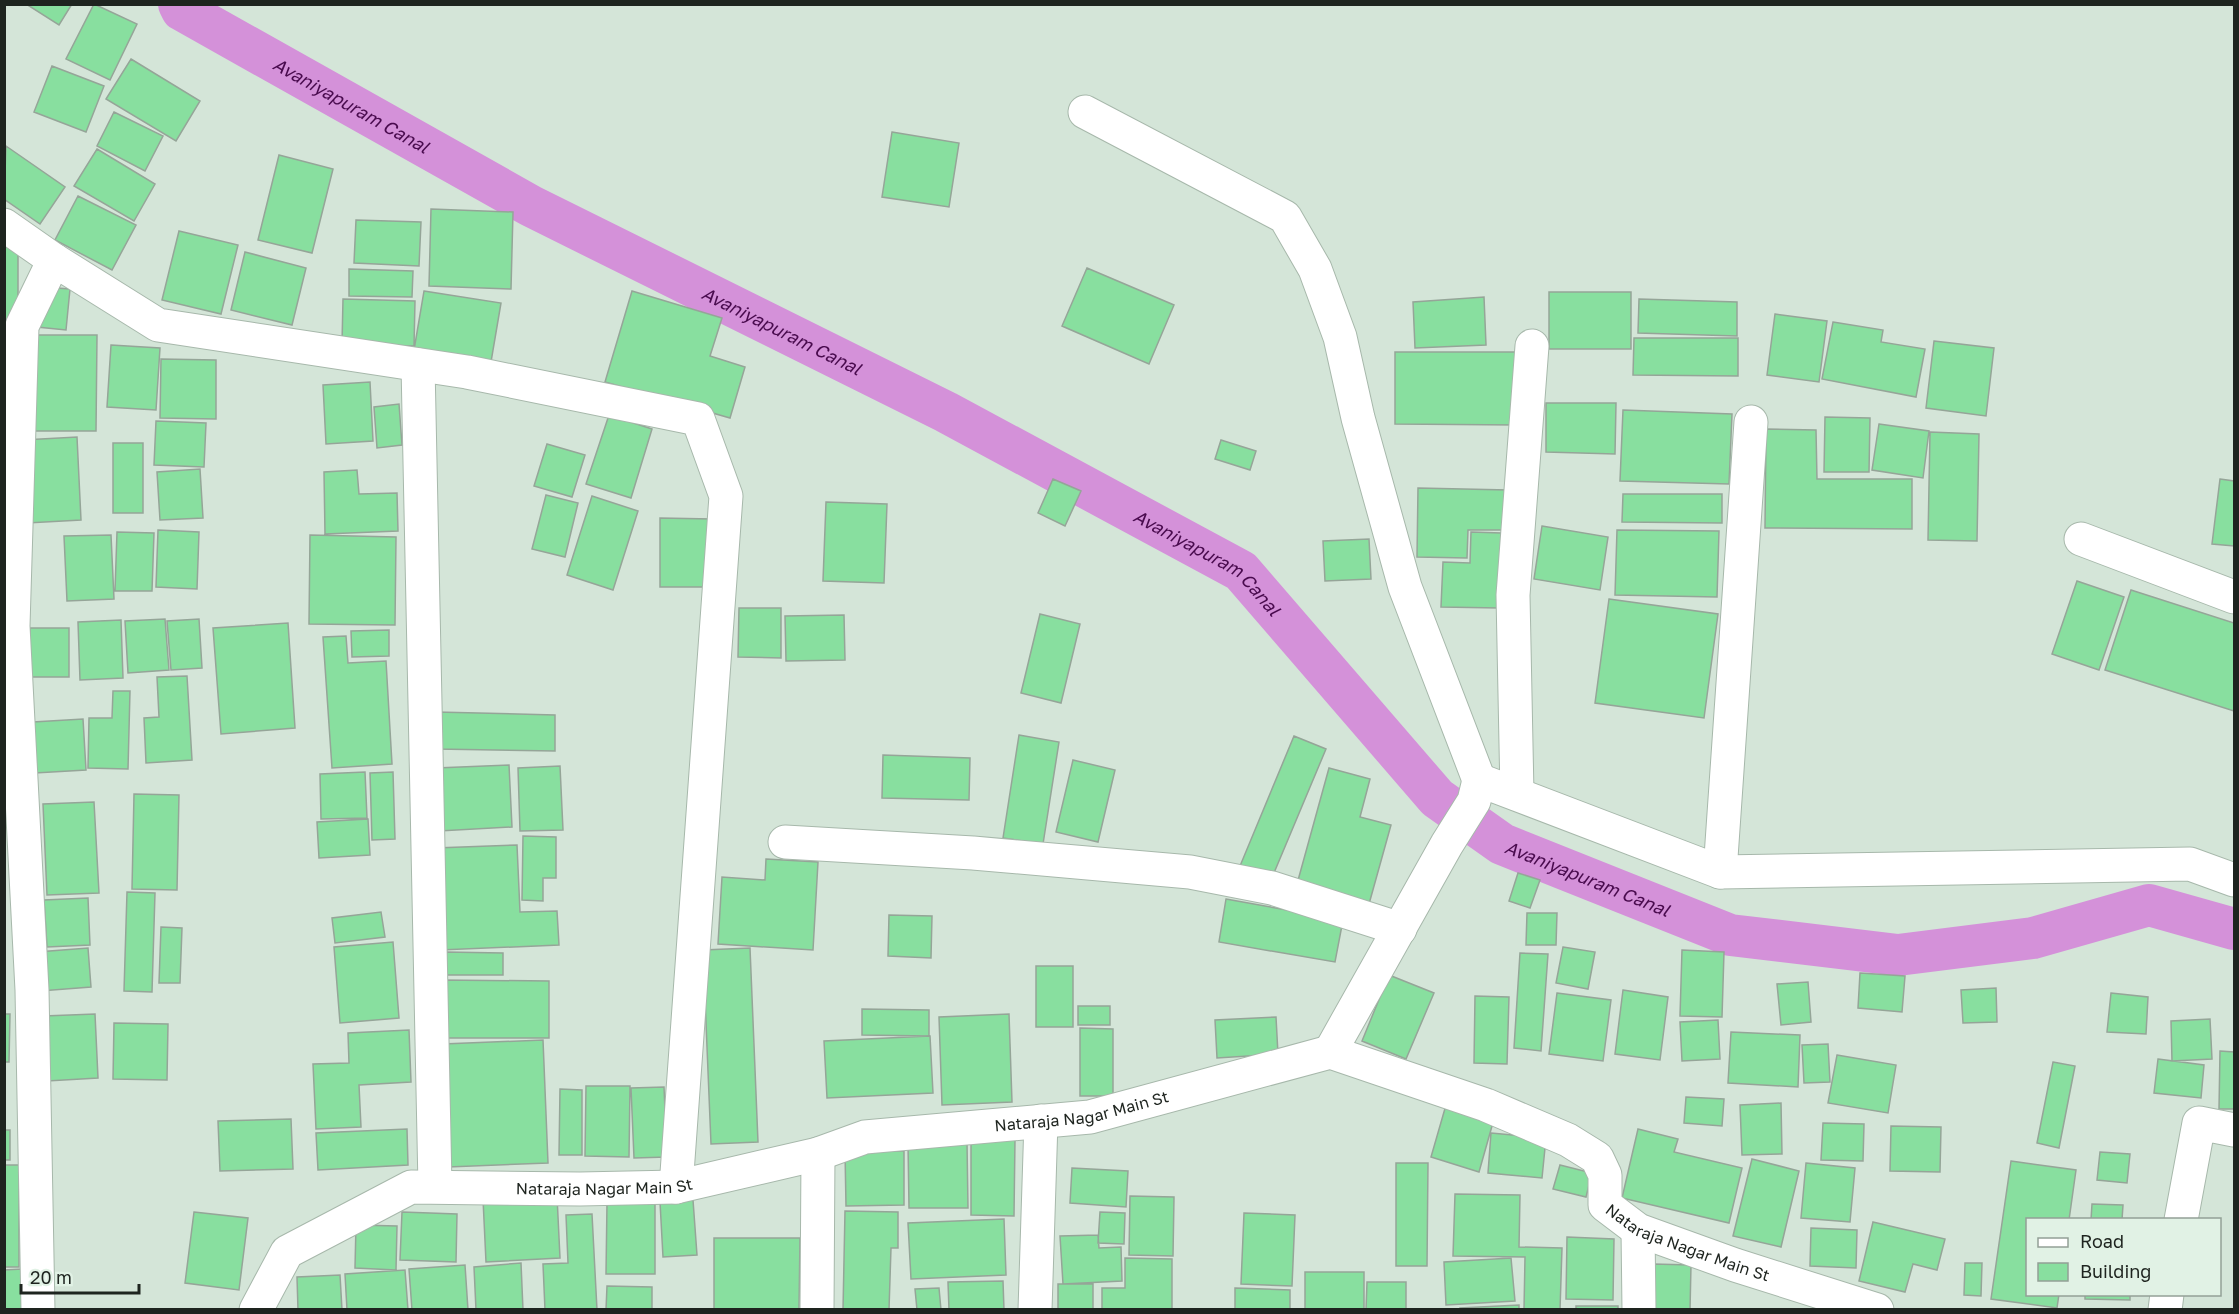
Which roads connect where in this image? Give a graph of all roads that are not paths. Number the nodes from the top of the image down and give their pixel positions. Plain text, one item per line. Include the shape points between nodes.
1 (1085, 112) dead end
2 (4, 225) edge
3 (54, 260) junction
4 (1532, 346) dead end
5 (418, 364) junction
6 (1750, 422) dead end
7 (2081, 539) dead end
8 (2235, 597) edge
9 (9, 626) edge
10 (1477, 791) junction
11 (1517, 794) junction
12 (786, 842) dead end
13 (1720, 872) junction
14 (2235, 880) edge
15 (1400, 928) junction
16 (1330, 1052) junction
17 (1041, 1121) junction
18 (2235, 1130) edge
19 (818, 1154) junction
20 (435, 1186) junction
21 (676, 1187) junction
22 (2181, 1218) edge
23 (1638, 1230) junction
24 (38, 1310) edge
25 (256, 1310) edge
26 (817, 1310) edge
27 (1035, 1310) edge
28 (1639, 1310) edge
29 (1877, 1310) edge

1 - 10 street via 1285,217 1315,269 1340,337 1405,587
2 - 3 street
3 - 5 street via 158,325
3 - 9 street via 22,326
4 - 11 street via 1513,595
5 - 20 street
5 - 21 street via 698,419 726,496
6 - 13 street
7 - 8 street
9 - 24 street via 32,990
10 - 11 street
10 - 15 street
11 - 13 street
12 - 15 street via 1190,872 1272,888
13 - 14 street via 2190,864
15 - 16 street
16 - 17 street, Nataraja Nagar Main St via 1090,1117
16 - 23 street, Nataraja Nagar Main St via 1486,1105 1568,1140 1597,1158 1605,1175 1605,1205
17 - 19 street, Nataraja Nagar Main St via 865,1137
17 - 27 street
18 - 22 street via 2199,1123
19 - 21 street, Nataraja Nagar Main St
19 - 26 street
20 - 21 street, Nataraja Nagar Main St
20 - 25 street, Nataraja Nagar Main St via 411,1187 287,1252
23 - 28 street
23 - 29 street, Nataraja Nagar Main St

